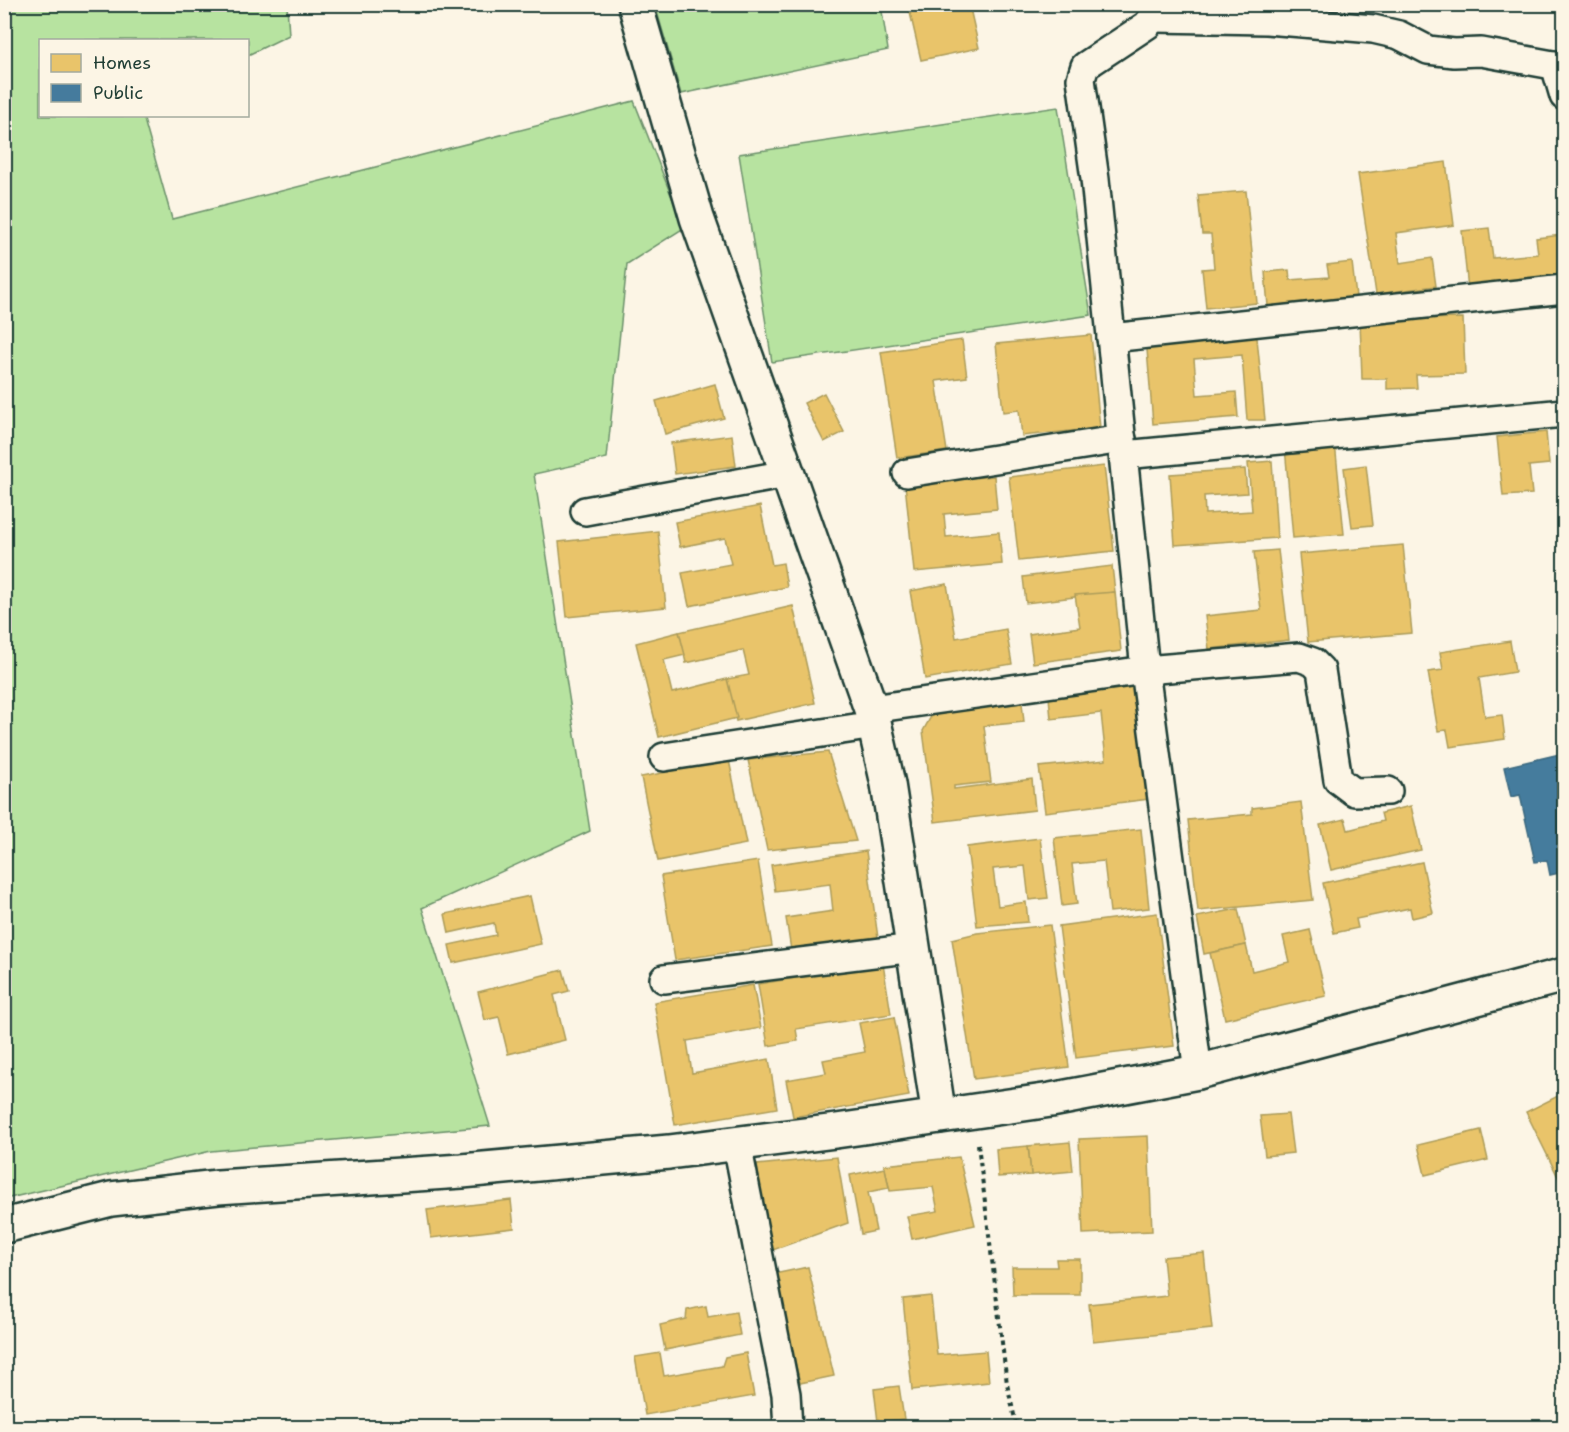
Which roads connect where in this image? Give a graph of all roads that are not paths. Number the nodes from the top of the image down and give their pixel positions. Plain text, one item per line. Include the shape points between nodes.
1 (635, 4) edge
2 (1159, 11) edge
3 (1560, 66) edge
4 (1564, 96) edge
5 (1564, 289) edge
6 (1111, 338) junction
7 (1564, 414) edge
8 (1123, 447) junction
9 (907, 473) dead end
10 (787, 474) junction
11 (585, 511) dead end
12 (1145, 670) junction
13 (873, 717) junction
14 (664, 758) dead end
15 (1388, 791) dead end
16 (914, 948) junction
17 (1564, 975) edge
18 (664, 980) dead end
19 (1198, 1072) junction
20 (939, 1116) junction
21 (737, 1144) junction
22 (4, 1226) edge
23 (788, 1428) edge

1 - 10 street via 697,218
2 - 3 street via 1373,29 1399,35 1428,50 1481,52
2 - 6 street via 1134,36 1085,66 1081,79
3 - 4 street
5 - 6 street
6 - 8 street
7 - 8 street
8 - 9 street
8 - 12 street
10 - 11 street
10 - 13 street
12 - 13 street
12 - 15 street via 1299,657 1313,662 1321,670 1338,780 1354,792
12 - 19 street
13 - 14 street
13 - 16 street via 888,784
16 - 18 street
16 - 20 street
17 - 19 street
19 - 20 street
20 - 21 street
21 - 22 street via 111,1199
21 - 23 street via 786,1394

